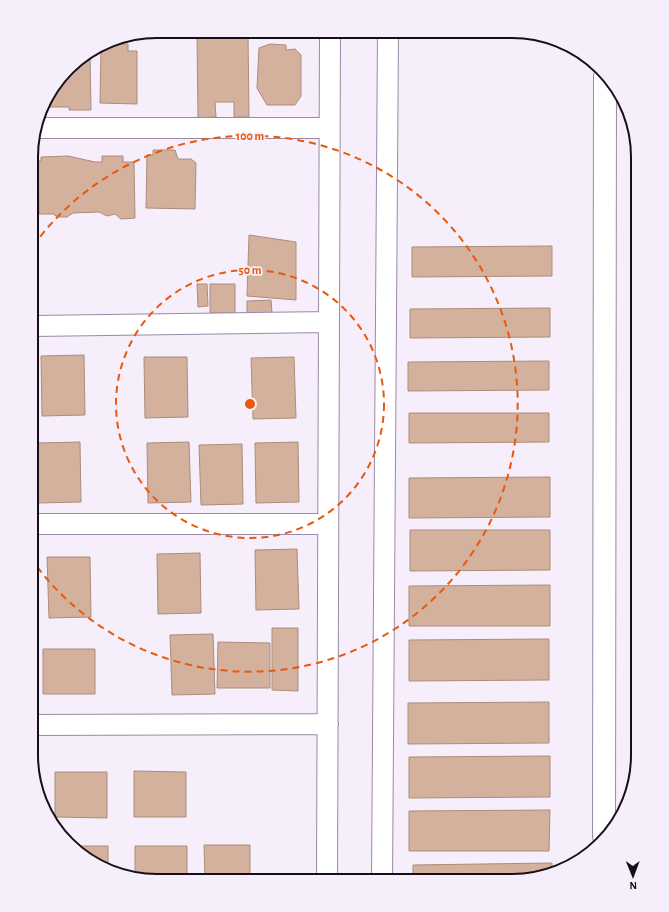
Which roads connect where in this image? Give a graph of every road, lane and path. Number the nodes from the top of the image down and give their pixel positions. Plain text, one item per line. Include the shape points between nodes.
1 (330, 38) edge
2 (388, 38) edge
3 (605, 83) edge
4 (42, 128) edge
5 (329, 128) junction
6 (329, 322) junction
7 (38, 326) edge
8 (38, 524) edge
9 (328, 524) junction
10 (328, 724) junction
11 (38, 725) edge
12 (604, 831) edge
13 (327, 874) edge
14 (382, 874) edge

1 - 5 street
2 - 14 street
3 - 12 street
4 - 5 street
5 - 6 street
6 - 7 street
6 - 9 street
8 - 9 street
9 - 10 street
10 - 11 street
10 - 13 street

